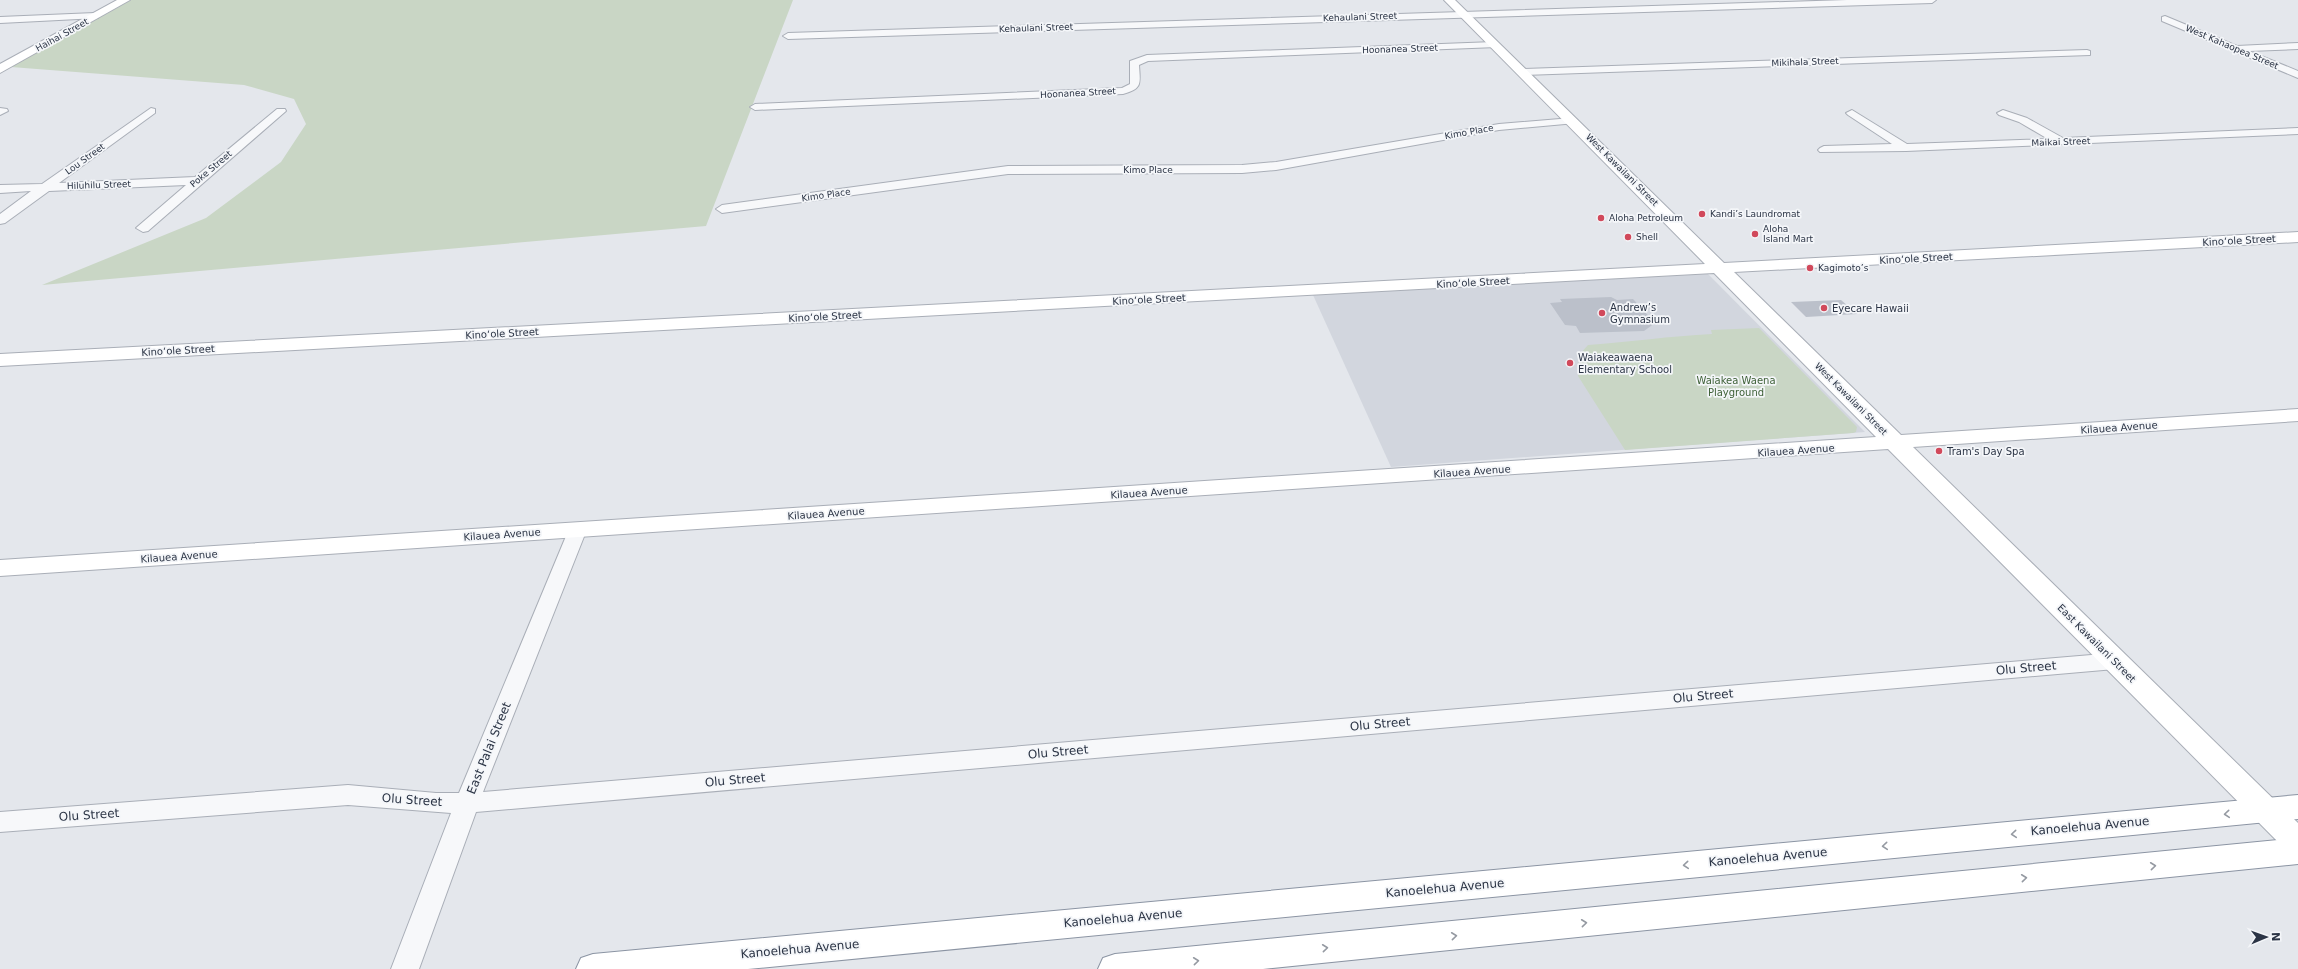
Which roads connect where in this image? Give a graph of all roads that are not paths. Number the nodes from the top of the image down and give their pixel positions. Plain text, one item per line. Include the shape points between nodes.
1 (125, 0) edge
2 (1449, 0) edge
3 (1932, 0) edge
4 (1463, 14) junction
5 (95, 16) junction
6 (0, 20) edge
7 (2165, 20) dead end
8 (788, 36) dead end
9 (1494, 45) junction
10 (2298, 46) edge
11 (2234, 48) junction
12 (2087, 52) dead end
13 (0, 69) edge
14 (1523, 72) junction
15 (2298, 75) edge
16 (756, 107) dead end
17 (151, 111) dead end
18 (281, 111) dead end
19 (1852, 113) dead end
20 (2003, 114) dead end
21 (1572, 121) junction
22 (2298, 131) edge
23 (2062, 142) junction
24 (1906, 148) junction
25 (1824, 150) dead end
26 (197, 181) junction
27 (46, 188) junction
28 (0, 189) edge
29 (722, 209) dead end
30 (0, 220) edge
31 (142, 228) dead end
32 (2298, 237) edge
33 (1720, 269) junction
34 (0, 360) edge
35 (2298, 415) edge
36 (1896, 443) junction
37 (578, 529) junction
38 (0, 568) edge
39 (2115, 661) junction
40 (467, 803) junction
41 (2298, 807) edge
42 (2266, 810) junction
43 (0, 822) edge
44 (2298, 842) edge
45 (2298, 851) edge
46 (405, 969) edge
47 (593, 969) edge
48 (1115, 969) edge

1 - 5 main road, Haihai Street
2 - 4 main road, West Kawailani Street
3 - 4 street, Kehaulani Street
4 - 8 street, Kehaulani Street
4 - 9 main road, West Kawailani Street
5 - 6 street
5 - 13 main road, Haihai Street
7 - 11 street, West Kahaopea Street
9 - 14 main road, West Kawailani Street
9 - 16 street, Hoonanea Street via 1147,58 1134,63 1135,84 1132,88 1122,91
10 - 11 street
11 - 15 street, West Kahaopea Street
12 - 14 street, Mikihala Street
14 - 21 main road, West Kawailani Street
17 - 27 street, Lou Street
18 - 26 street, Poke Street
19 - 24 street
20 - 23 street via 2023,120
21 - 29 street, Kimo Place via 1499,127 1276,166 1231,169 1008,170
21 - 33 main road, West Kawailani Street
22 - 23 street, Maikai Street
23 - 24 street, Maikai Street
24 - 25 street, Maikai Street
26 - 27 street, Hiluhilu Street
26 - 31 street, Poke Street
27 - 28 street, Hiluhilu Street
27 - 30 street, Lou Street
32 - 33 main road, Kinoʻole Street
33 - 34 main road, Kinoʻole Street
33 - 36 main road, West Kawailani Street
35 - 36 main road, Kilauea Avenue
36 - 37 main road, Kilauea Avenue
36 - 39 main road, East Kawailani Street
37 - 38 main road, Kilauea Avenue
37 - 40 street, East Palai Street
39 - 40 street, Olu Street
39 - 42 main road, East Kawailani Street
40 - 43 street, Olu Street via 436,803 348,795
40 - 46 street, East Palai Street
41 - 42 main road, Kanoelehua Avenue
42 - 44 main road, East Kawailani Street
42 -> 47 main road, Kanoelehua Avenue
48 -> 45 main road

